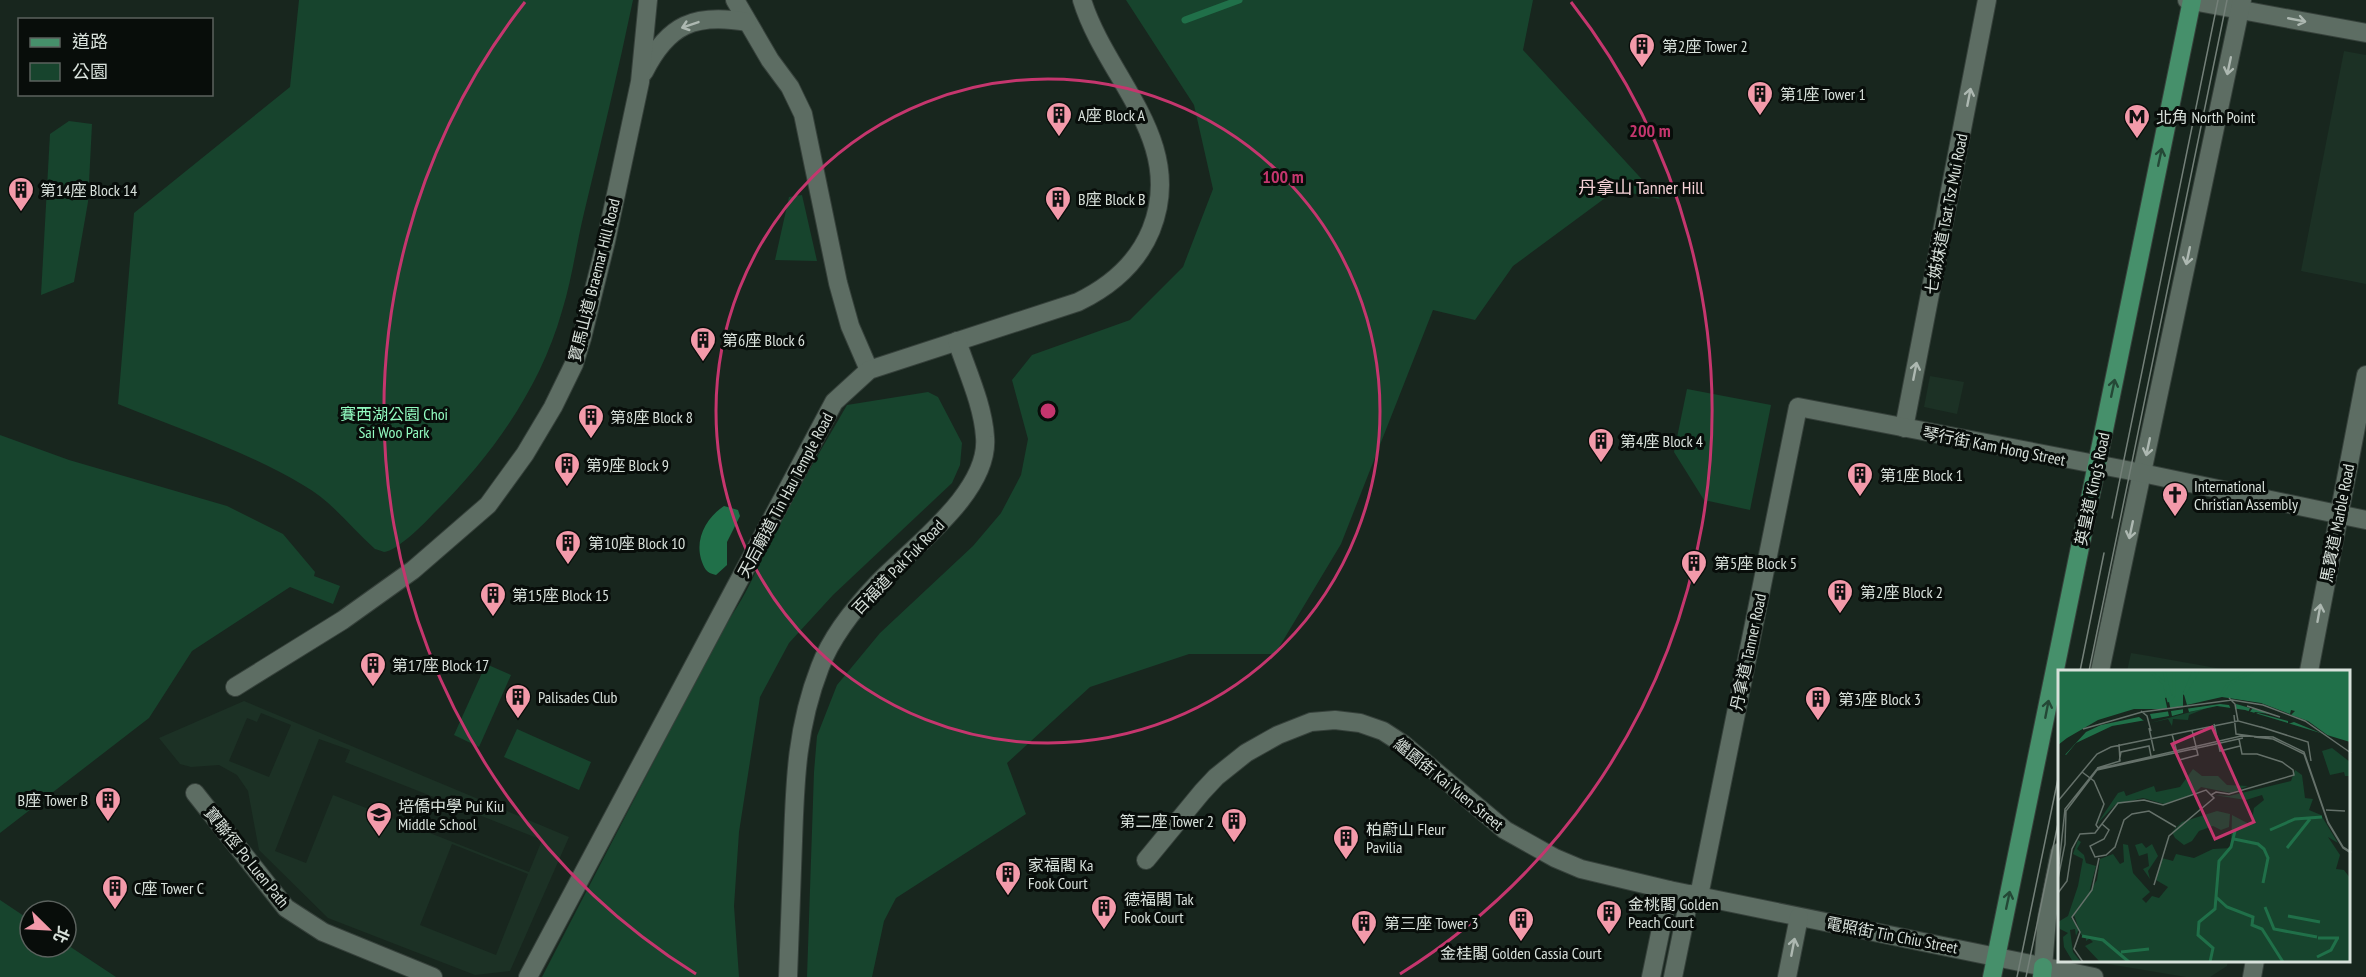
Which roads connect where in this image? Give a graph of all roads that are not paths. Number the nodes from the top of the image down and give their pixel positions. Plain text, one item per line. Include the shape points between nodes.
1 (648, 0) edge
2 (735, 0) edge
3 (1082, 0) edge
4 (1988, 0) edge
5 (2190, 0) edge
6 (2241, 4) edge
7 (747, 22) junction
8 (2366, 33) edge
9 (640, 82) junction
10 (957, 341) junction
11 (869, 370) junction
12 (2366, 375) edge
13 (1798, 407) joint
14 (1904, 428) junction
15 (2097, 465) junction
16 (2142, 473) junction
17 (2338, 514) junction
18 (2366, 520) edge
19 (2100, 670) edge
20 (2308, 670) edge
21 (235, 687) dead end
22 (195, 793) dead end
23 (1146, 860) dead end
24 (2058, 862) edge
25 (1669, 890) junction
26 (1694, 895) junction
27 (1799, 917) junction
28 (1996, 957) junction
29 (2255, 962) edge
30 (2042, 972) edge
31 (433, 977) edge
32 (528, 977) edge
33 (788, 977) edge
34 (1651, 977) edge
35 (1673, 977) edge
36 (1786, 977) edge
37 (1992, 977) edge
38 (2094, 977) edge
39 (2252, 977) edge

1 - 9 street, 寶馬山道 Braemar Hill Road
2 - 7 street
3 - 10 street, 天后廟道 Tin Hau Temple Road via 1094,33 1137,106 1154,145 1160,184 1154,223 1137,258 1093,294
14 -> 4 street, 七姊妹道 Tsat Tsz Mui Road
5 - 6 street
15 -> 5 main road, 英皇道 King's Road
6 -> 8 street
6 -> 16 street
7 -> 9 street, 寶馬山道 Braemar Hill Road via 723,18 684,26 669,35 654,52
7 - 11 street via 803,114 838,283 850,326
9 - 21 street, 寶馬山道 Braemar Hill Road via 582,338 553,407 525,454 488,505 413,570 343,620
10 - 11 street, 天后廟道 Tin Hau Temple Road
10 - 33 street, 百福道 Pak Fuk Road via 986,436 982,466 954,508 877,584 842,627 821,664 799,741 795,773
11 - 32 street, 天后廟道 Tin Hau Temple Road via 834,402
12 - 17 street, 馬寶道 Marble Road
13 - 14 street, 琴行街 Kam Hong Street
13 - 26 street, 丹拿道 Tanner Road
14 - 15 street, 琴行街 Kam Hong Street
15 - 16 street, 琴行街 Kam Hong Street
28 -> 15 main road, 英皇道 King's Road
16 - 17 street, 琴行街 Kam Hong Street
16 -> 19 street
17 - 18 street, 琴行街 Kam Hong Street
20 -> 17 street, 馬寶道 Marble Road
22 - 31 street, 寶聯徑 Po Luen Path via 286,908 323,932
23 - 25 street, 繼園街 Kai Yuen Street via 1202,792 1238,759 1278,735 1311,722 1335,720 1383,731 1505,830 1546,854 1599,874
24 - 30 street
25 - 26 street, 繼園街 Kai Yuen Street
25 - 34 street
26 - 27 street, 電照街 Tin Chiu Street
26 - 35 street, 丹拿道 Tanner Road
27 - 28 street, 電照街 Tin Chiu Street
36 -> 27 street
28 - 30 street, 電照街 Tin Chiu Street
28 - 37 main road, 英皇道 King's Road
29 - 39 street
30 - 38 street, 電照街 Tin Chiu Street

